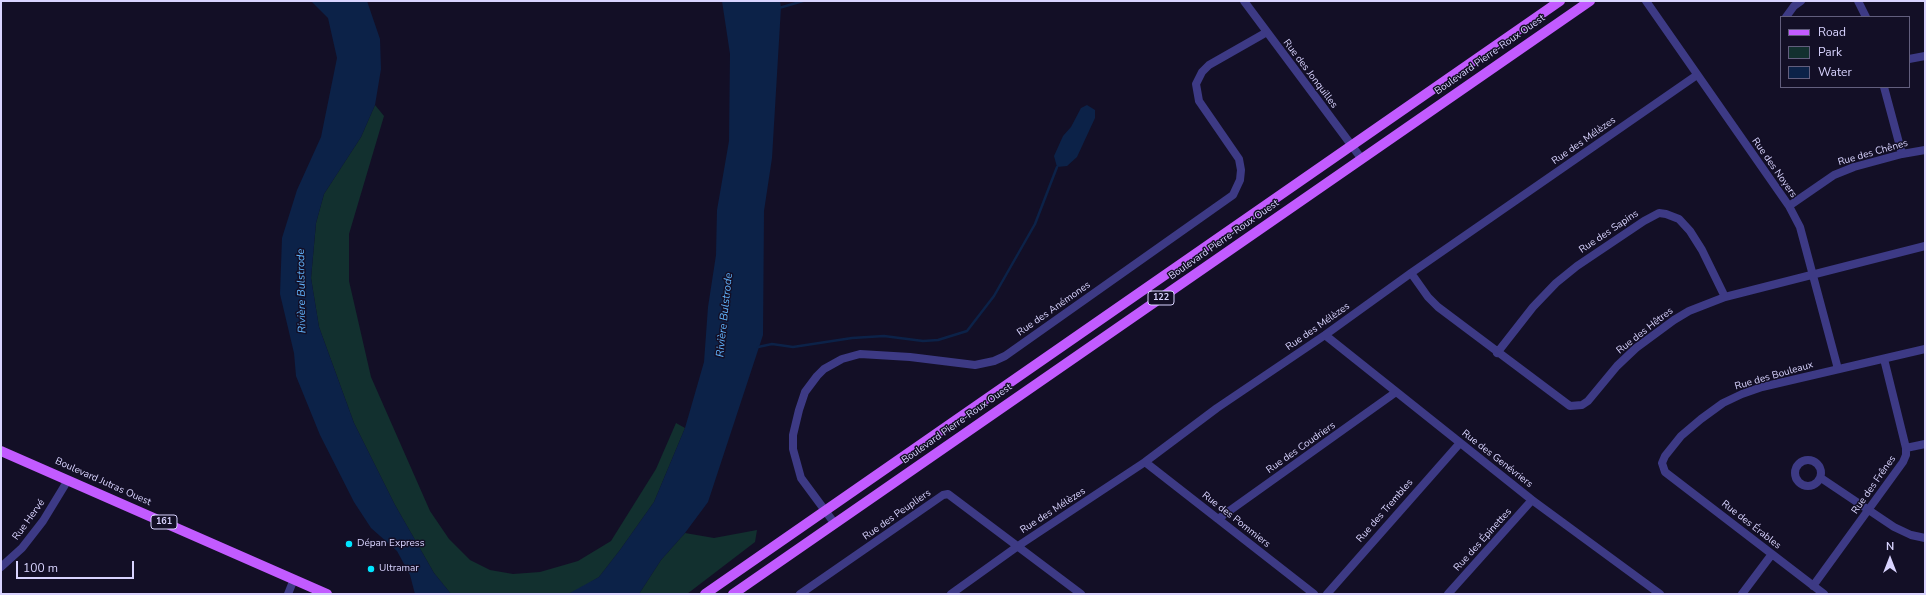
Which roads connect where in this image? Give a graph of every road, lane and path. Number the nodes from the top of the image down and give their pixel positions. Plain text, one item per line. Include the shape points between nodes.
1 (1244, 1) edge
2 (1560, 1) edge
3 (1590, 1) edge
4 (1646, 1) edge
5 (1801, 1) edge
6 (1858, 1) edge
7 (1787, 16) edge
8 (1866, 16) edge
9 (1267, 32) junction
10 (1925, 56) edge
11 (1910, 60) edge
12 (1696, 75) junction
13 (1884, 88) edge
14 (1351, 145) junction
15 (1925, 150) edge
16 (1902, 154) junction
17 (1361, 158) junction
18 (1788, 206) junction
19 (1925, 246) edge
20 (1411, 273) junction
21 (1812, 276) junction
22 (1725, 297) junction
23 (1325, 335) junction
24 (1925, 349) edge
25 (1497, 353) junction
26 (1884, 359) junction
27 (1838, 369) junction
28 (1396, 392) junction
29 (1460, 442) junction
30 (1925, 444) edge
31 (1906, 448) junction
32 (1, 451) edge
33 (1146, 462) junction
34 (1665, 472) joint
35 (1821, 478) dead end
36 (68, 480) junction
37 (1532, 500) junction
38 (826, 509) junction
39 (1869, 510) junction
40 (1218, 519) junction
41 (835, 524) junction
42 (1925, 538) edge
43 (1018, 546) junction
44 (1772, 554) junction
45 (1, 567) edge
46 (294, 579) junction
47 (1813, 586) junction
48 (288, 594) edge
49 (327, 594) edge
50 (706, 594) edge
51 (733, 594) edge
52 (800, 594) edge
53 (951, 594) edge
54 (1081, 594) edge
55 (1314, 594) edge
56 (1327, 594) edge
57 (1448, 594) edge
58 (1660, 594) edge
59 (1742, 594) edge
60 (1824, 594) edge

1 - 9 street, Rue des Jonquilles
2 - 14 main road, Boulevard Pierre-Roux Ouest / 122
3 - 17 main road, Boulevard Pierre-Roux Ouest / 122
4 - 12 street, Rue des Noyers
5 - 7 street
6 - 8 street
9 - 14 street, Rue des Jonquilles
9 - 38 street, Rue des Anémones via 1209,65 1196,84 1198,101 1239,159 1240,180 1233,195 994,362 975,364 860,354 842,359 818,376 805,392 793,442 801,478
10 - 11 street
12 - 18 street, Rue des Noyers
12 - 20 street, Rue des Mélèzes
13 - 16 street
14 - 17 street, Rue des Jonquilles
14 - 38 main road, Boulevard Pierre-Roux Ouest / 122
15 - 16 street, Rue des Chênes
16 - 18 street, Rue des Chênes via 1834,175
17 - 41 main road, Boulevard Pierre-Roux Ouest / 122
18 - 21 street, Rue des Noyers via 1800,227
19 - 21 street, Rue des Hêtres
20 - 23 street, Rue des Mélèzes
20 - 25 street, Rue des Hêtres via 1438,307
21 - 22 street, Rue des Hêtres
21 - 27 street, Rue des Noyers
22 - 25 street, Rue des Hêtres via 1689,311 1660,329 1617,366 1582,405 1570,406
22 - 25 street, Rue des Sapins via 1690,231 1679,219 1659,213 1577,266 1556,283 1533,307
23 - 28 street, Rue des Genévriers
23 - 33 street, Rue des Mélèzes via 1217,408
24 - 26 street, Rue des Bouleaux
26 - 27 street, Rue des Bouleaux
26 - 31 street, Rue des Frênes
27 - 34 street, Rue des Bouleaux via 1762,388 1723,403 1701,418 1677,441 1665,456 1662,464
28 - 29 street, Rue des Genévriers
28 - 40 street, Rue des Coudriers
29 - 37 street, Rue des Genévriers
29 - 56 street, Rue des Trembles
30 - 31 street
31 - 39 street, Rue des Frênes via 1903,462
32 - 36 main road, Boulevard Jutras Ouest / 161
33 - 40 street, Rue des Pommiers
33 - 43 street, Rue des Mélèzes
34 - 44 street, Rue des Érables
35 - 39 street
36 - 45 street, Rue Hervé via 43,521 22,548
36 - 46 main road, Boulevard Jutras Ouest / 161
37 - 57 street, Rue des Épinettes
37 - 58 street, Rue des Genévriers
38 - 41 street, Rue des Anémones
38 - 50 main road, Boulevard Pierre-Roux Ouest / 122
39 - 42 street via 1911,535
39 - 47 street, Rue des Frênes
40 - 55 street, Rue des Pommiers
41 - 51 main road, Boulevard Pierre-Roux Ouest / 122
43 - 52 street, Rue des Peupliers via 948,494 943,495
43 - 53 street, Rue des Mélèzes
43 - 54 street, Rue des Peupliers
44 - 47 street, Rue des Érables
44 - 59 street
46 - 48 street
46 - 49 main road, Boulevard Jutras Ouest / 161
47 - 60 street, Rue des Érables

